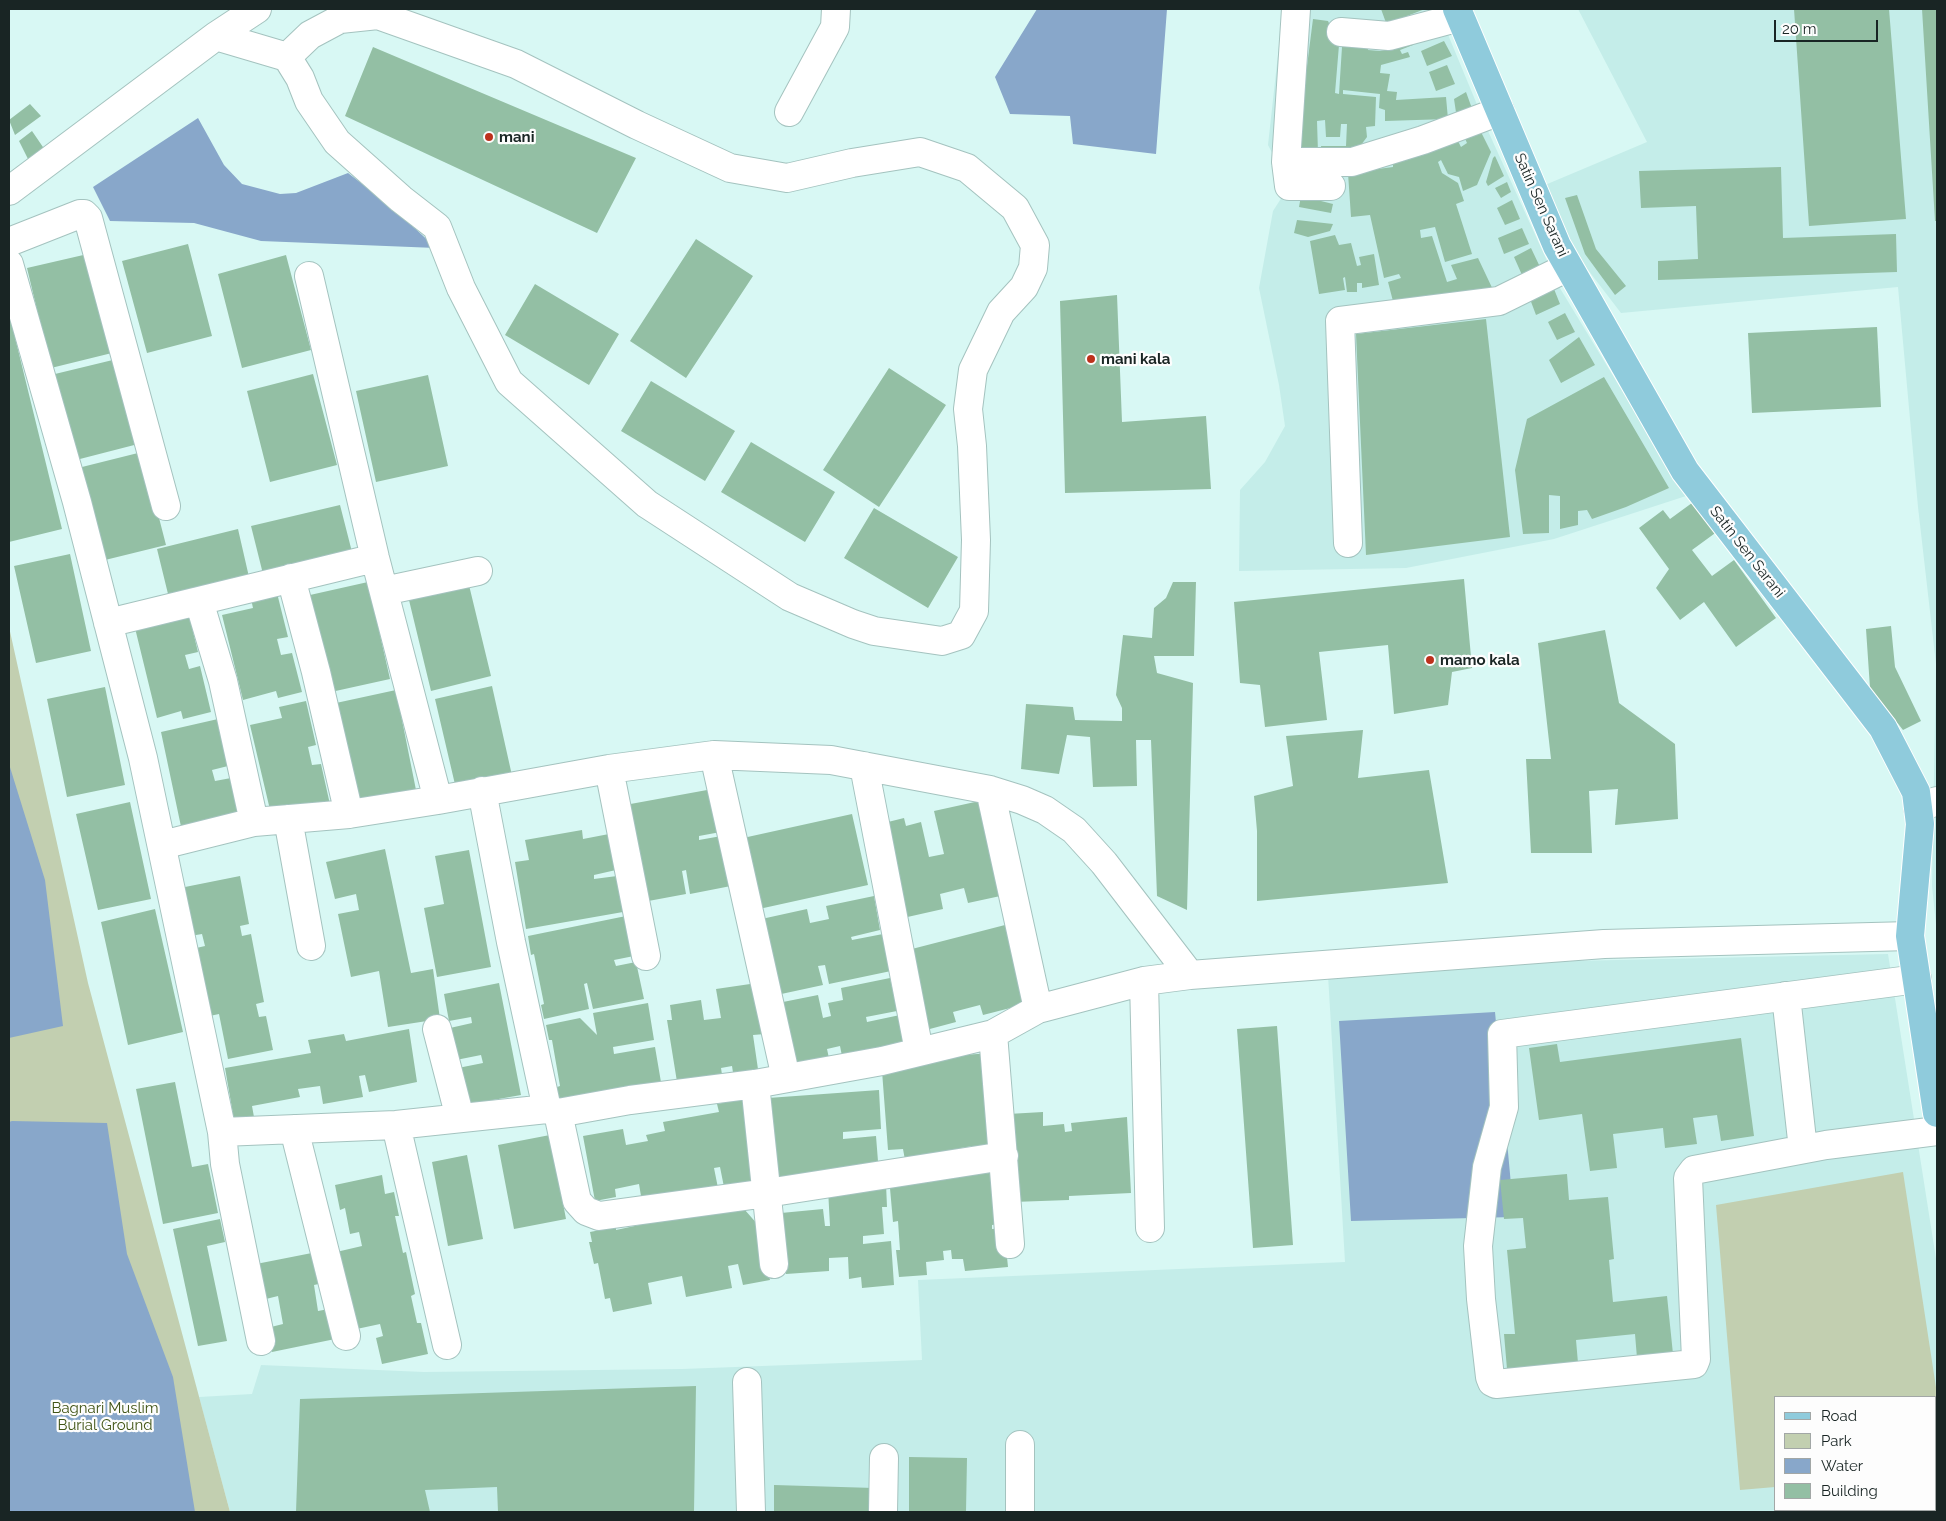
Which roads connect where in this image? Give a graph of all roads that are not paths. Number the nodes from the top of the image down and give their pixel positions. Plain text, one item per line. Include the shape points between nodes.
1 (257, 9) edge
2 (836, 9) edge
3 (1296, 9) edge
4 (1458, 13) edge
5 (1341, 32) dead end
6 (216, 36) junction
7 (287, 57) junction
8 (1500, 111) junction
9 (789, 112) dead end
10 (1286, 162) junction
11 (1331, 186) dead end
12 (9, 191) edge
13 (9, 242) edge
14 (9, 264) edge
15 (1568, 267) junction
16 (309, 276) dead end
17 (166, 506) dead end
18 (1348, 544) dead end
19 (375, 558) junction
20 (478, 571) dead end
21 (291, 578) junction
22 (384, 591) junction
23 (200, 601) junction
24 (108, 623) junction
25 (714, 755) junction
26 (864, 766) junction
27 (610, 769) junction
28 (990, 790) junction
29 (482, 791) junction
30 (438, 800) junction
31 (1928, 804) edge
32 (349, 814) junction
33 (288, 819) junction
34 (254, 822) junction
35 (162, 845) junction
36 (1910, 936) junction
37 (311, 946) dead end
38 (646, 956) dead end
39 (1190, 975) junction
40 (1916, 979) junction
41 (1144, 980) junction
42 (1786, 996) junction
43 (1038, 1009) junction
44 (437, 1029) dead end
45 (994, 1034) junction
46 (919, 1051) junction
47 (786, 1078) junction
48 (756, 1084) junction
49 (553, 1111) junction
50 (1937, 1113) edge
51 (460, 1118) junction
52 (396, 1125) junction
53 (294, 1129) junction
54 (1937, 1131) edge
55 (222, 1132) junction
56 (1803, 1149) junction
57 (1004, 1156) junction
58 (767, 1193) junction
59 (1150, 1228) dead end
60 (1010, 1244) dead end
61 (774, 1264) dead end
62 (346, 1336) dead end
63 (261, 1341) dead end
64 (447, 1345) dead end
65 (747, 1382) dead end
66 (1020, 1446) dead end
67 (884, 1458) dead end
68 (751, 1512) edge
69 (883, 1512) edge
70 (1020, 1512) edge

1 - 6 street
2 - 9 street via 835,27
3 - 10 street
4 - 5 street via 1389,36
4 - 8 main road, Satin Sen Sarani
6 - 7 street
6 - 12 street
7 - 7 street via 309,102 337,142 438,227 461,288 508,382 647,504 790,597 854,624 874,632 942,641 960,635 974,611 976,540 968,409 973,370 1001,312 1024,288 1033,268 1035,245 1015,208 967,168 920,152 787,178 730,168 516,64 378,15 340,19 310,35
8 - 10 street via 1352,162
8 - 15 main road, Satin Sen Sarani
10 - 11 street via 1289,186
13 - 17 street via 80,214 88,218
14 - 24 street
15 - 18 street via 1499,302 1340,321
15 - 31 main road, Satin Sen Sarani via 1685,471 1883,728 1916,792
16 - 19 street
19 - 21 street
19 - 22 street
20 - 22 street
21 - 23 street
21 - 32 street
22 - 30 street
23 - 24 street
23 - 34 street via 223,681
24 - 35 street
25 - 26 street via 831,760
25 - 27 street
25 - 47 street
26 - 28 street
26 - 46 street
27 - 29 street
27 - 38 street
28 - 39 street via 1045,810 1074,830 1121,884
28 - 43 street
29 - 30 street
29 - 49 street via 511,942
30 - 32 street
31 - 36 main road, Satin Sen Sarani via 1920,824
32 - 33 street
33 - 34 street
33 - 37 street
34 - 35 street
35 - 55 street
36 - 39 street via 1604,944
36 - 40 main road, Satin Sen Sarani
39 - 41 street
40 - 42 street
40 - 50 main road, Satin Sen Sarani
41 - 43 street
41 - 59 street
42 - 56 street
42 - 56 street via 1502,1034 1504,1107 1487,1167 1478,1246 1492,1382 1694,1364 1688,1178 1694,1170
43 - 45 street
44 - 51 street
45 - 46 street
45 - 57 street
46 - 47 street
47 - 48 street
48 - 49 street
48 - 58 street
49 - 51 street
49 - 58 street via 576,1201 586,1211 599,1216
51 - 52 street
52 - 53 street
52 - 64 street
53 - 55 street
53 - 62 street
54 - 56 street
55 - 63 street via 225,1164
57 - 58 street
57 - 60 street
58 - 61 street
65 - 68 street
66 - 70 street
67 - 69 street

